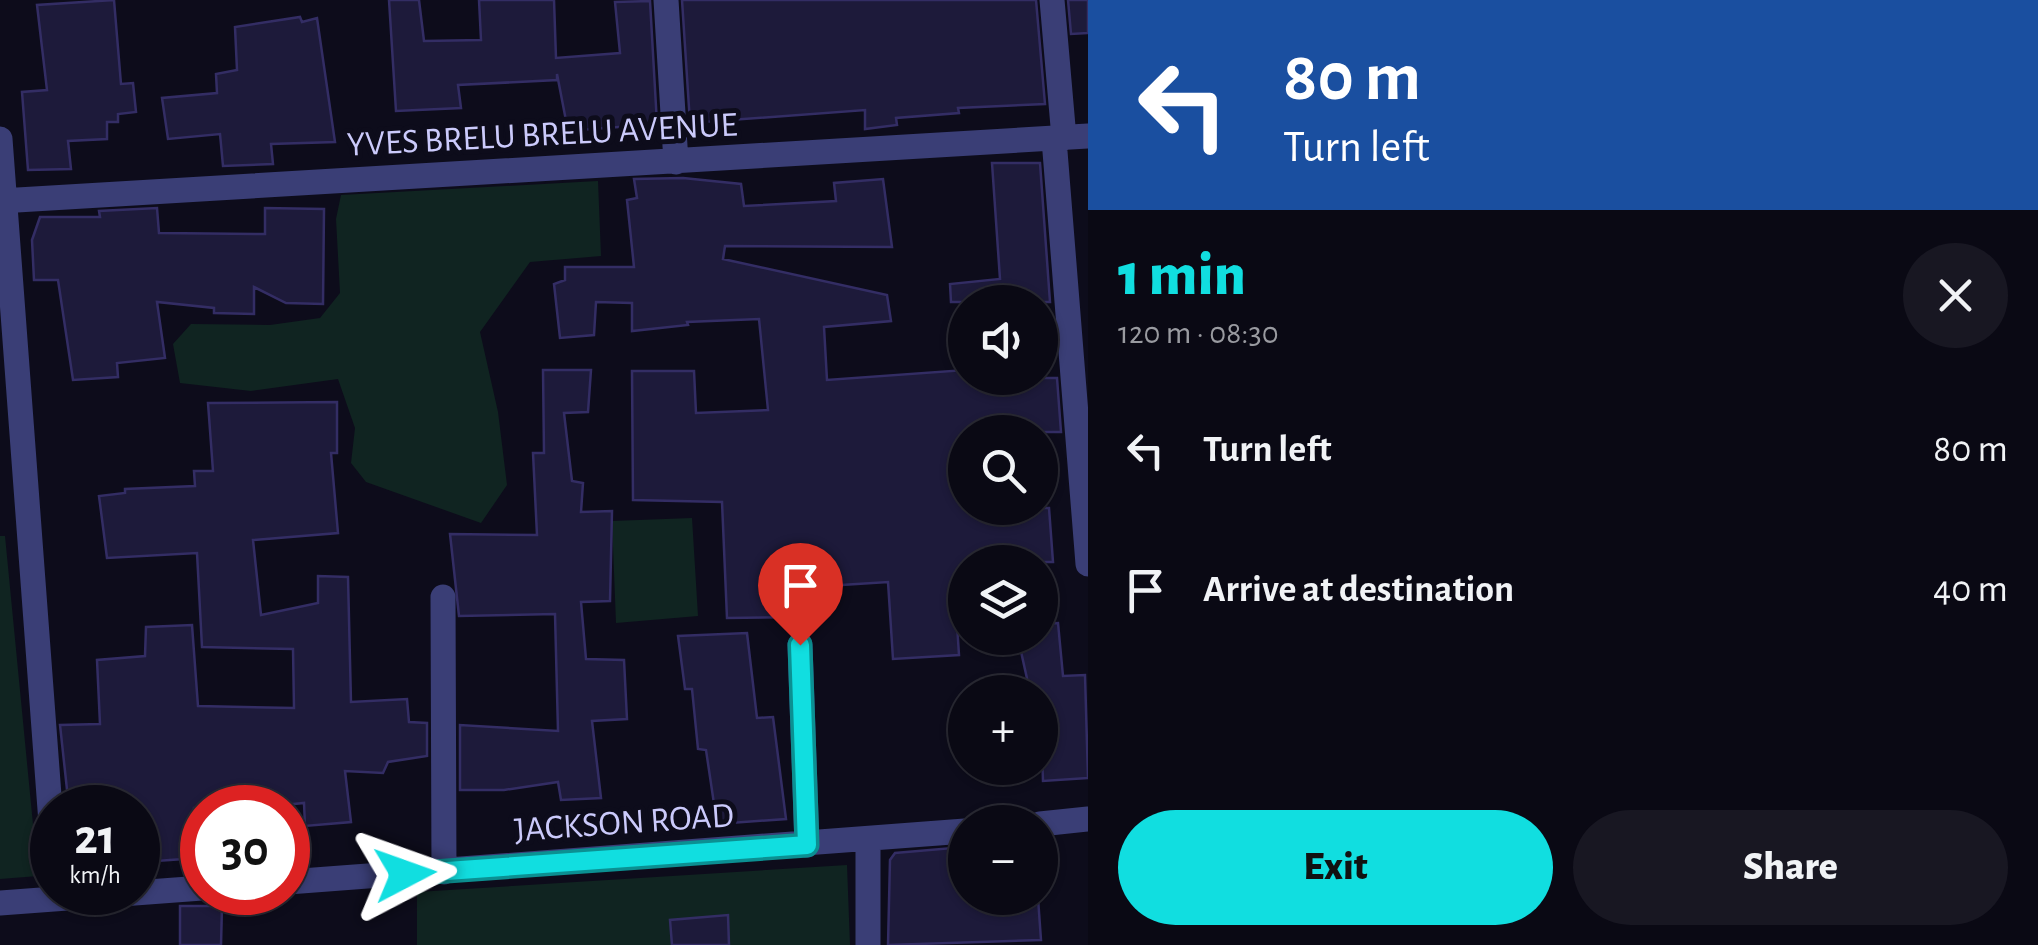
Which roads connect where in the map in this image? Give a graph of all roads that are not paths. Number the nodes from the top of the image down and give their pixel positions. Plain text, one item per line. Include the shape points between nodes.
1 (666, 0) edge
2 (1052, 0) edge
3 (1069, 138) edge
4 (0, 140) edge
5 (676, 162) junction
6 (2, 201) edge
7 (1079, 342) edge
8 (1088, 564) edge
9 (442, 597) dead end
10 (800, 645) dead end
11 (48, 785) edge
12 (1088, 819) edge
13 (1058, 822) edge
14 (948, 833) edge
15 (868, 840) junction
16 (807, 845) junction
17 (444, 872) junction
18 (310, 881) edge
19 (30, 898) edge
20 (0, 902) edge
21 (868, 945) edge

1 - 5 street
2 - 3 street
3 - 5 street, YVES BRELU BRELU AVENUE
3 - 7 street
4 - 6 street
5 - 6 street, YVES BRELU BRELU AVENUE
6 - 11 street
7 - 8 street
9 - 17 street
10 - 16 street
12 - 13 street
14 - 15 street, JACKSON ROAD
15 - 16 street, JACKSON ROAD
15 - 21 street
16 - 17 street, JACKSON ROAD
17 - 18 street, JACKSON ROAD
19 - 20 street

